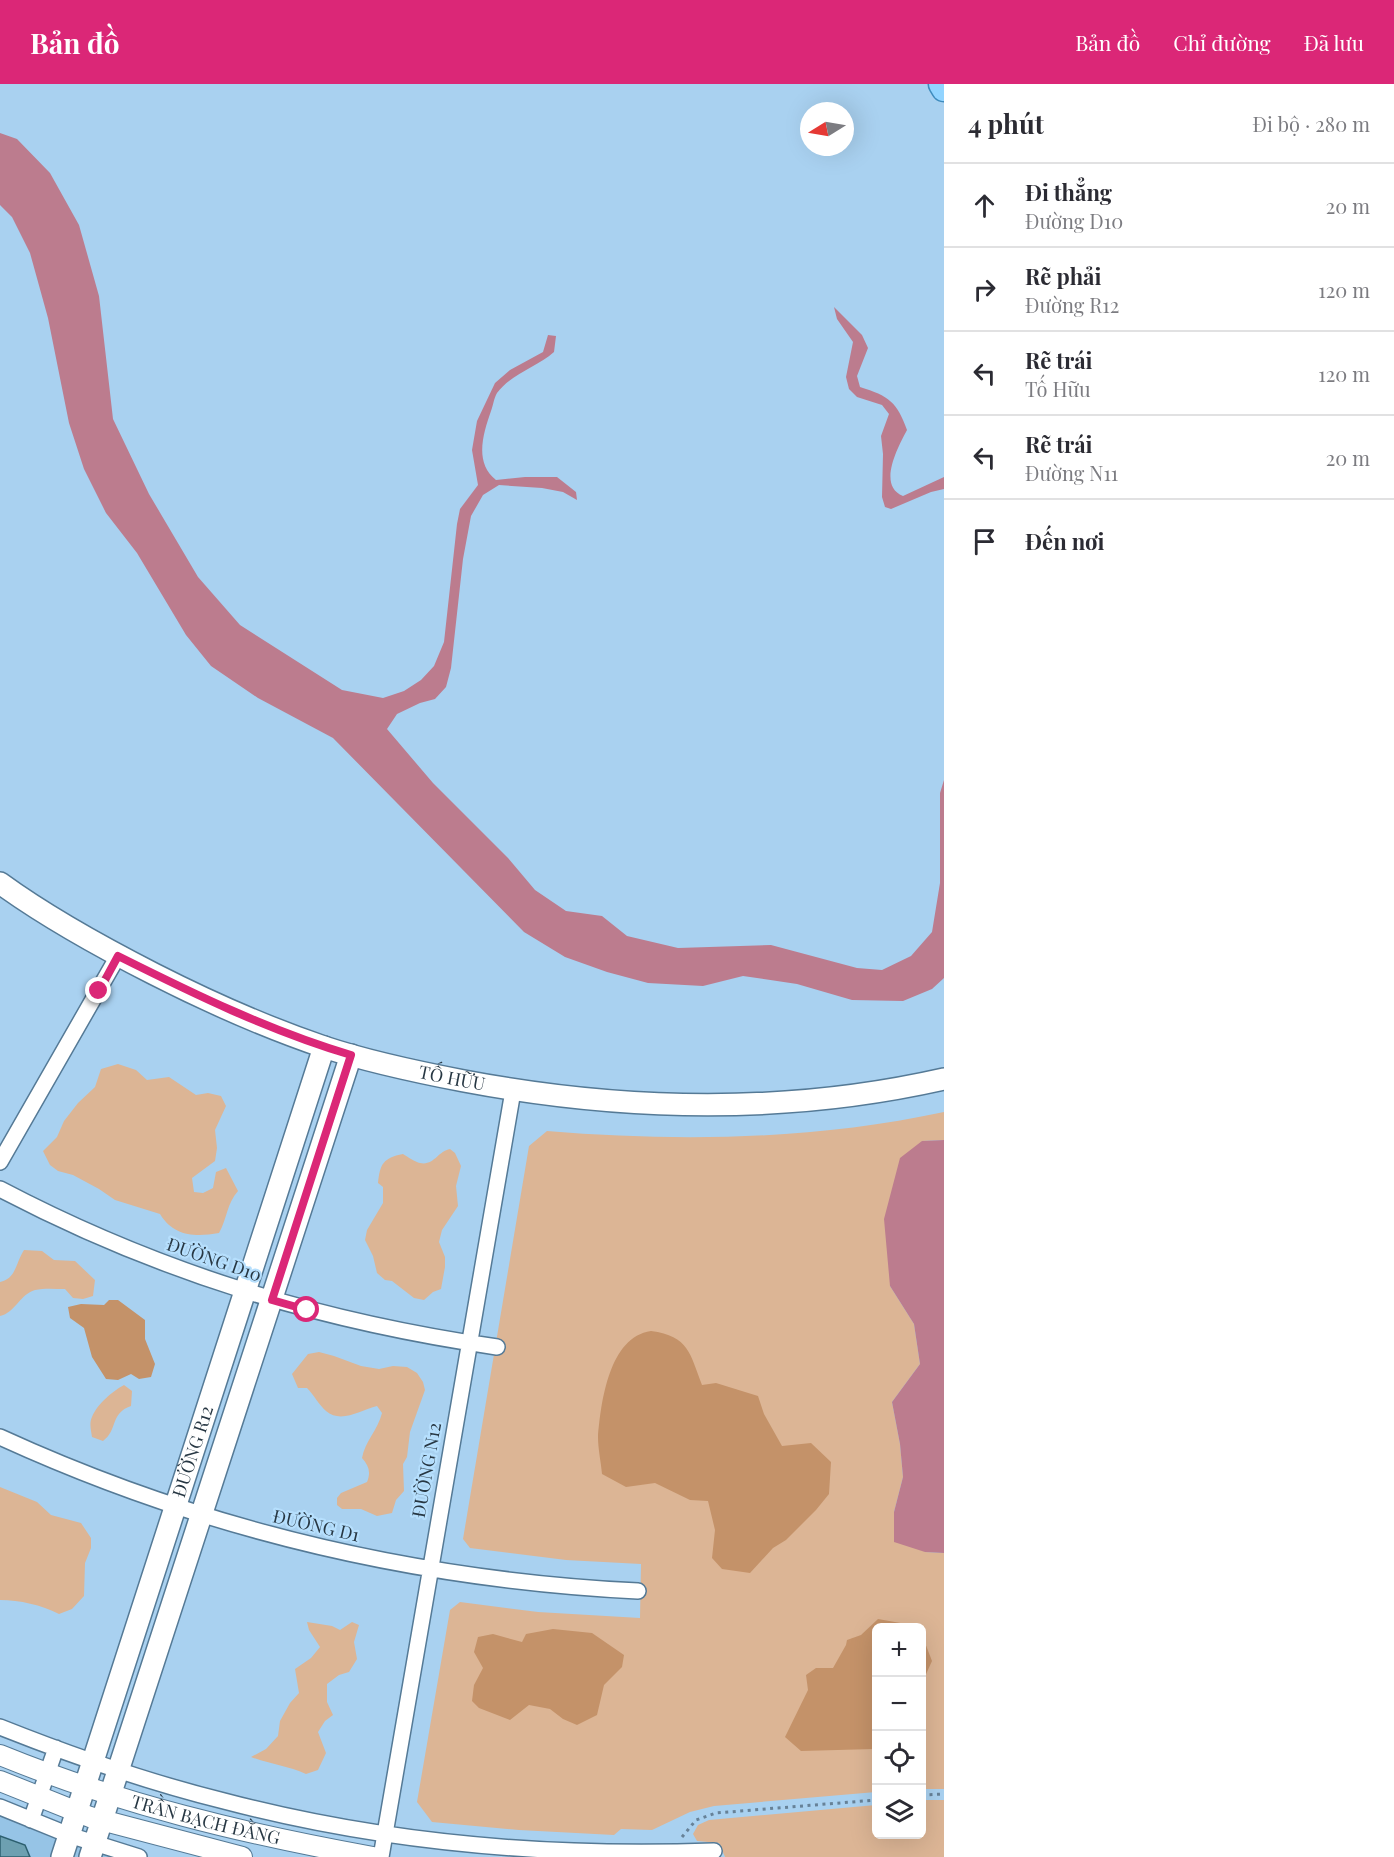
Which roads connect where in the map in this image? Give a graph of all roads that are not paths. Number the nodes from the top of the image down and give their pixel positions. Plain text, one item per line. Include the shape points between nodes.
1 (940, 84) edge
2 (944, 90) edge
3 (0, 883) edge
4 (118, 956) junction
5 (324, 1047) junction
6 (351, 1055) junction
7 (944, 1079) edge
8 (513, 1091) junction
9 (0, 1162) edge
10 (0, 1189) edge
11 (244, 1292) junction
12 (272, 1300) junction
13 (469, 1343) junction
14 (497, 1347) dead end
15 (0, 1437) edge
16 (175, 1506) junction
17 (201, 1515) junction
18 (430, 1570) junction
19 (638, 1591) dead end
20 (0, 1727) edge
21 (62, 1750) junction
22 (0, 1755) edge
23 (93, 1762) junction
24 (118, 1770) junction
25 (53, 1776) junction
26 (0, 1781) edge
27 (85, 1787) junction
28 (110, 1795) junction
29 (39, 1797) junction
30 (0, 1807) edge
31 (77, 1812) junction
32 (102, 1820) junction
33 (37, 1822) junction
34 (384, 1833) junction
35 (69, 1835) junction
36 (92, 1850) edge
37 (714, 1851) dead end
38 (672, 1855) edge
39 (62, 1857) edge
40 (139, 1857) edge
41 (242, 1857) edge
42 (373, 1857) edge
43 (381, 1857) edge

1 - 2 main road
3 - 4 main road, TỐ HỮU
4 - 5 main road, TỐ HỮU via 202,999
4 - 9 street
5 - 6 main road, TỐ HỮU
5 - 11 main road, ĐƯỜNG R12
6 - 8 main road, TỐ HỮU
6 - 12 main road, ĐƯỜNG R12
7 - 8 main road, TỐ HỮU via 828,1100 730,1105 612,1102
8 - 13 street, ĐƯỜNG N12
10 - 11 street, ĐƯỜNG D10 via 103,1238
11 - 12 street, ĐƯỜNG D10
11 - 16 main road, ĐƯỜNG R12
12 - 13 street, ĐƯỜNG D10
12 - 17 main road, ĐƯỜNG R12
13 - 14 street, ĐƯỜNG D10
13 - 18 street, ĐƯỜNG N12
15 - 16 street, ĐƯỜNG D1 via 79,1472
16 - 17 street, ĐƯỜNG D1
16 - 23 main road, ĐƯỜNG R12
17 - 18 street, ĐƯỜNG D1 via 278,1538
17 - 24 main road, ĐƯỜNG R12
18 - 19 street, ĐƯỜNG D1 via 527,1583
18 - 34 street, ĐƯỜNG N12
20 - 21 street
21 - 23 street
21 - 25 street
22 - 25 street
23 - 24 street
23 - 27 main road, ĐƯỜNG R12
24 - 28 main road, ĐƯỜNG R12
24 - 34 street via 223,1801
25 - 27 street
25 - 29 street
26 - 29 street
27 - 28 street, TRẦN BẠCH ĐẰNG
27 - 31 main road, ĐƯỜNG R12
28 - 32 main road, ĐƯỜNG R12
28 - 42 street, TRẦN BẠCH ĐẰNG via 250,1833
29 - 31 street
29 - 33 street
30 - 33 street
31 - 32 street, TRẦN BẠCH ĐẰNG
31 - 35 main road, ĐƯỜNG R12
32 - 36 main road, ĐƯỜNG R12
32 - 41 street, TRẦN BẠCH ĐẰNG
33 - 35 street
34 - 38 street via 544,1851
34 - 43 street, ĐƯỜNG N12
35 - 36 street
35 - 39 main road, ĐƯỜNG R12
36 - 40 street
37 - 38 street

